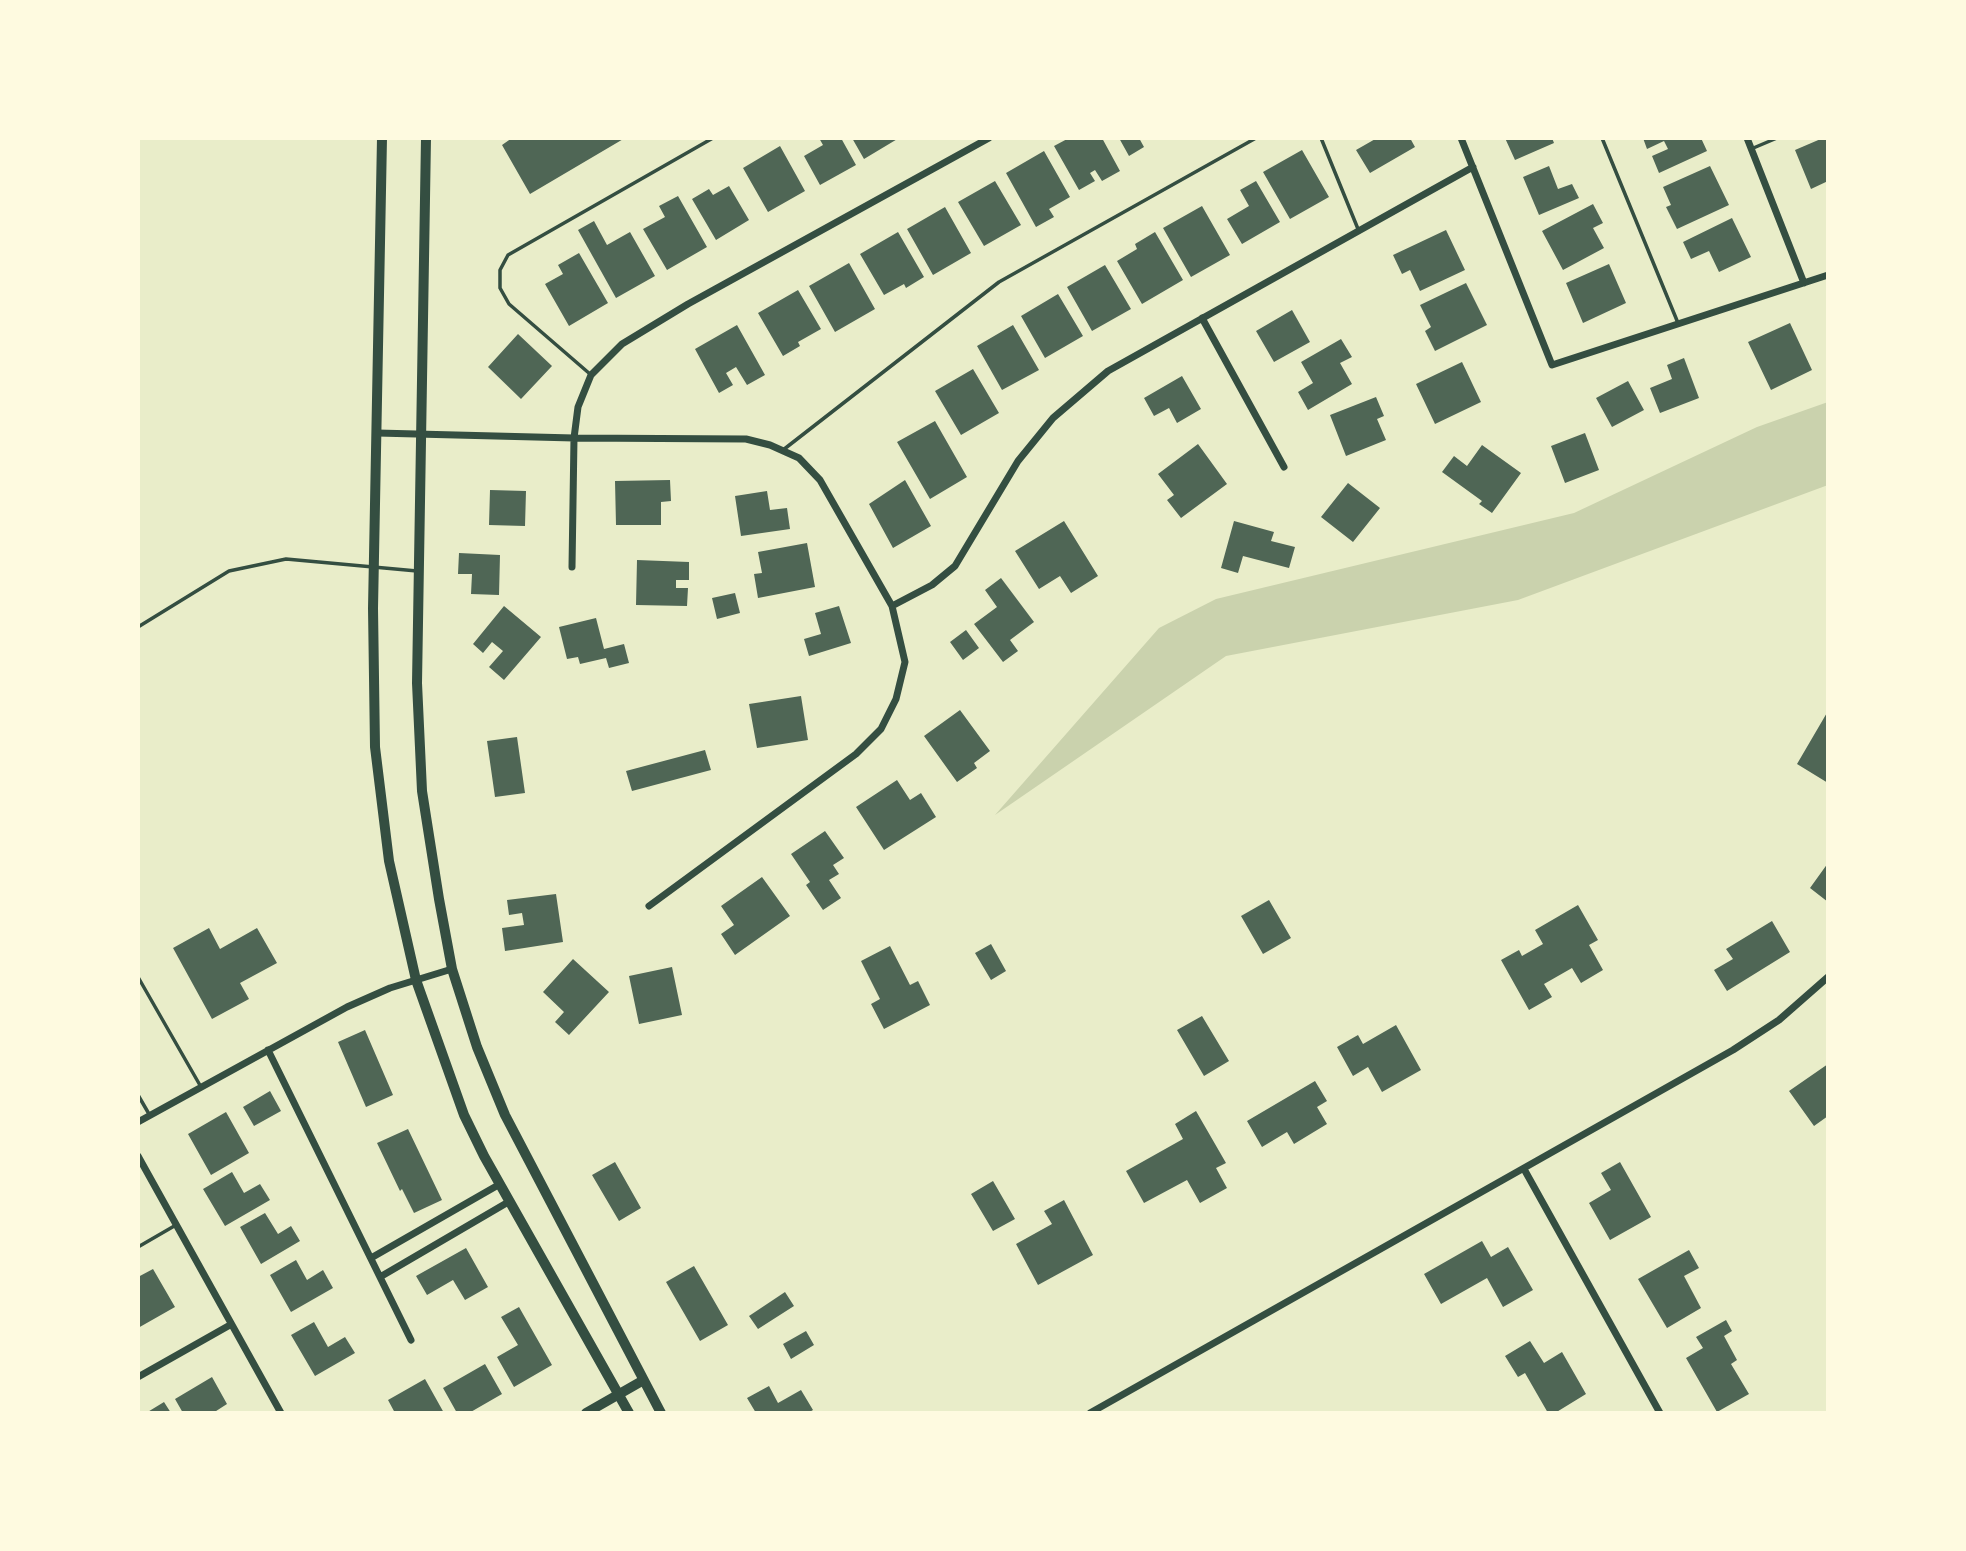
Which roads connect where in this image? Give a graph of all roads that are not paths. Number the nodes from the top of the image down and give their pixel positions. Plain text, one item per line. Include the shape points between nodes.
1 (382, 138) edge
2 (426, 138) edge
3 (713, 138) edge
4 (989, 138) edge
5 (1256, 138) edge
6 (1321, 138) edge
7 (1461, 138) edge
8 (1602, 138) edge
9 (1747, 138) edge
10 (1777, 138) edge
11 (1751, 149) junction
12 (1473, 167) junction
13 (1359, 231) junction
14 (1828, 275) edge
15 (1804, 283) junction
16 (1202, 318) junction
17 (1678, 323) junction
18 (591, 375) junction
19 (377, 433) junction
20 (422, 435) junction
21 (574, 439) junction
22 (782, 451) junction
23 (1284, 467) dead end
24 (374, 566) junction
25 (572, 567) dead end
26 (419, 571) junction
27 (892, 606) junction
28 (138, 627) edge
29 (649, 906) dead end
30 (452, 969) junction
31 (138, 977) edge
32 (1828, 977) edge
33 (416, 980) junction
34 (268, 1050) junction
35 (201, 1087) junction
36 (138, 1094) edge
37 (150, 1115) junction
38 (138, 1122) edge
39 (138, 1156) edge
40 (1524, 1169) junction
41 (500, 1184) junction
42 (510, 1201) junction
43 (176, 1226) junction
44 (138, 1247) edge
45 (370, 1258) junction
46 (380, 1277) junction
47 (230, 1325) junction
48 (411, 1340) dead end
49 (138, 1377) edge
50 (642, 1381) junction
51 (619, 1395) junction
52 (281, 1413) edge
53 (586, 1413) edge
54 (629, 1413) edge
55 (661, 1413) edge
56 (1090, 1413) edge
57 (1660, 1413) edge

1 - 19 main road
2 - 20 main road
3 - 18 lane via 509,255 500,270 500,288 509,304
4 - 18 street via 688,304 622,344
5 - 22 lane via 999,282
6 - 13 lane
7 - 12 street
8 - 17 lane
9 - 11 street
10 - 11 lane
11 - 15 street
12 - 13 street
12 - 17 street via 1552,365
13 - 16 street
14 - 15 street
15 - 17 street
16 - 23 street
16 - 27 street via 1108,371 1053,418 1018,461 956,566
18 - 21 street via 578,407
19 - 20 street
19 - 24 main road
20 - 21 street
20 - 26 main road
21 - 22 street via 746,439
21 - 25 street
22 - 27 street via 799,458 820,480
24 - 26 lane
24 - 28 lane via 286,559 229,571
24 - 33 main road via 375,747 389,861
26 - 30 main road via 417,683 422,791
27 - 29 street via 905,662 896,699 881,729 856,754
30 - 33 street
30 - 50 main road via 505,1115
31 - 35 lane
32 - 40 street via 1779,1020 1733,1050
33 - 34 street via 347,1007
33 - 41 main road via 464,1115
34 - 35 street
34 - 45 street
35 - 37 street
36 - 37 lane
37 - 38 street
39 - 43 street
40 - 56 street
40 - 57 street
41 - 42 main road
41 - 45 street
42 - 46 street
42 - 51 main road
43 - 44 lane
43 - 47 street
45 - 46 street
46 - 48 street
47 - 49 street
47 - 52 street
50 - 51 street
50 - 55 main road
51 - 53 street
51 - 54 main road

